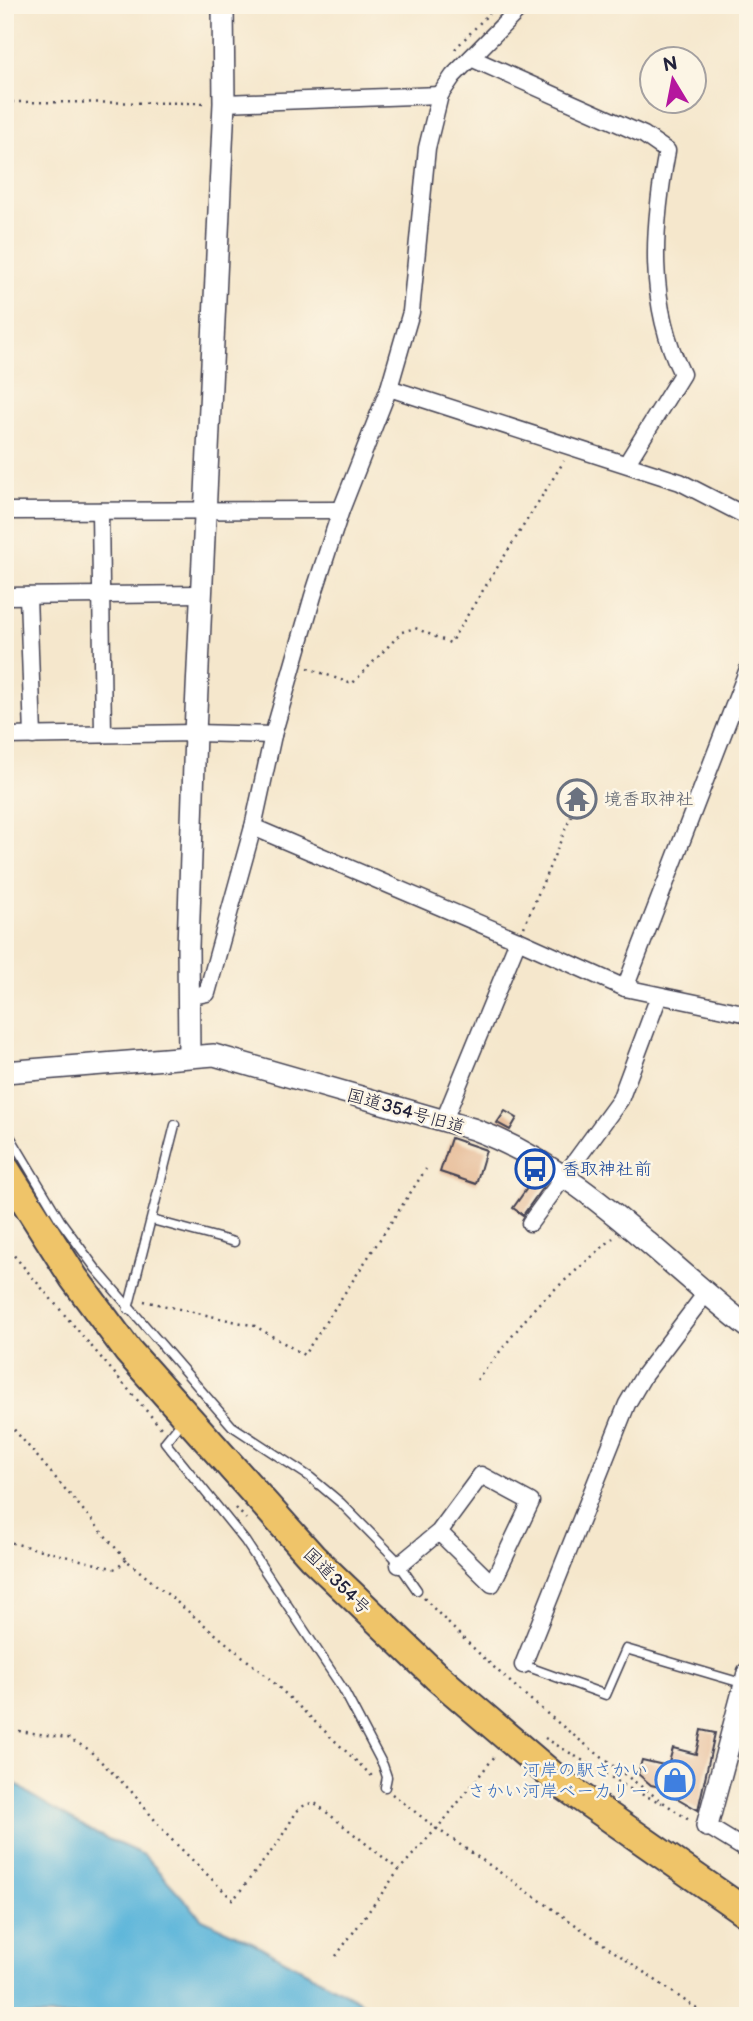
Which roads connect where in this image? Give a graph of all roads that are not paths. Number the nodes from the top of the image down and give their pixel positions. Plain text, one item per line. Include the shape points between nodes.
1 (223, 5) edge
2 (523, 5) edge
3 (471, 58) junction
4 (440, 95) junction
5 (224, 103) junction
6 (389, 388) junction
7 (627, 463) junction
8 (204, 510) junction
9 (341, 510) junction
10 (5, 511) edge
11 (100, 511) junction
12 (748, 517) edge
13 (201, 594) junction
14 (101, 595) junction
15 (5, 596) edge
16 (28, 596) junction
17 (748, 668) edge
18 (195, 733) junction
19 (103, 734) junction
20 (273, 735) junction
21 (5, 736) edge
22 (33, 736) junction
23 (253, 827) junction
24 (518, 940) junction
25 (625, 988) junction
26 (659, 996) junction
27 (188, 997) junction
28 (748, 1014) edge
29 (189, 1055) junction
30 (5, 1072) edge
31 (444, 1120) junction
32 (175, 1125) dead end
33 (5, 1128) edge
34 (5, 1169) edge
35 (566, 1177) junction
36 (152, 1220) junction
37 (530, 1223) dead end
38 (234, 1242) dead end
39 (706, 1293) junction
40 (128, 1309) junction
41 (748, 1326) edge
42 (185, 1418) junction
43 (439, 1532) junction
44 (399, 1565) junction
45 (417, 1590) road end
46 (523, 1665) joint
47 (746, 1678) edge
48 (385, 1787) road end
49 (700, 1824) joint
50 (748, 1850) edge
51 (748, 1914) edge

1 - 5 street
2 - 3 street
3 - 4 street
3 - 7 street via 644,135 667,151 654,257 666,330 682,374
4 - 5 street
4 - 6 street via 427,148 411,312
5 - 8 street
6 - 7 street
6 - 9 street
7 - 12 street via 680,482
8 - 9 street
8 - 11 street
8 - 13 street
9 - 20 street
10 - 11 street
11 - 14 street
13 - 14 street
13 - 18 street
14 - 16 street
14 - 19 street
15 - 16 street
16 - 22 street
17 - 25 street
18 - 19 street
18 - 20 street
18 - 27 street
19 - 22 street
20 - 23 street
21 - 22 street
23 - 24 street
23 - 27 street via 207,993
24 - 25 street
24 - 31 street
25 - 26 street
26 - 28 street
26 - 35 street via 620,1100
27 - 29 street
29 - 30 street, 国道354号旧道
29 - 31 street, 国道354号旧道 via 234,1059
31 - 35 street, 国道354号旧道 via 505,1141
32 - 36 lane
33 - 40 lane via 60,1220
34 - 42 highway, 国道354号 via 105,1321
35 - 37 street
35 - 39 street, 国道354号旧道
36 - 38 lane
36 - 40 lane
39 - 41 street, 国道354号旧道
39 - 46 street via 627,1404
40 - 44 lane via 232,1426 310,1477
42 - 48 lane via 165,1442 245,1541 343,1689 383,1765
42 - 51 highway, 国道354号 via 312,1557 436,1676 562,1784
43 - 43 street via 481,1475 531,1502 492,1584
43 - 44 street
44 - 45 lane
46 - 47 lane via 606,1695 626,1649
47 - 49 street
49 - 50 street

